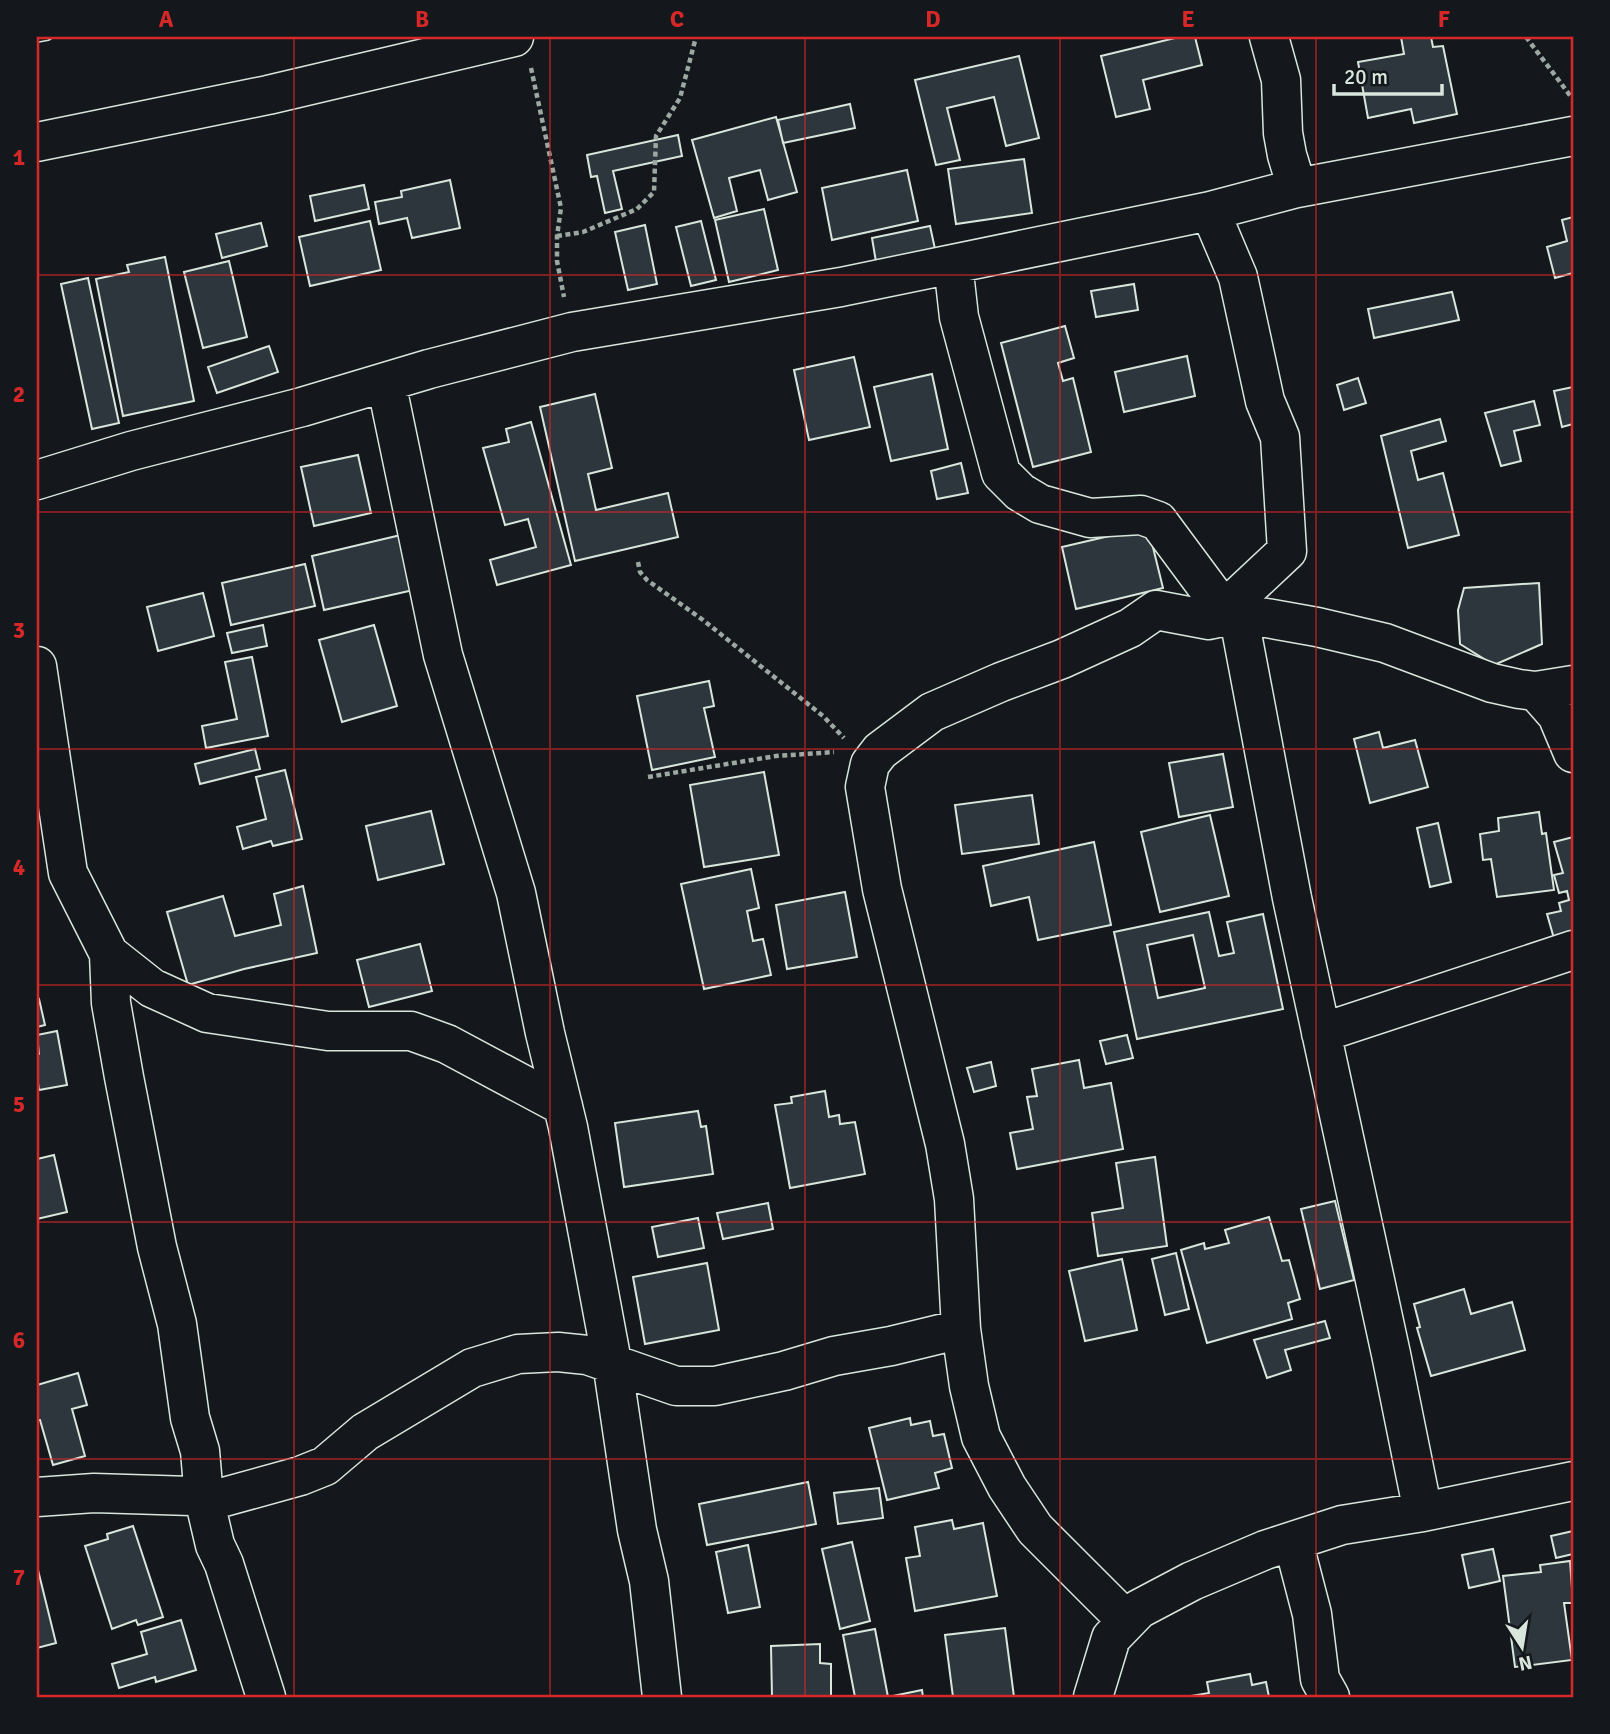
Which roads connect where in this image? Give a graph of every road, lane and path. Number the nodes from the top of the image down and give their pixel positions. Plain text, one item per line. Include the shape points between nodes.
1 (48, 37) edge
2 (696, 37) edge
3 (1269, 37) edge
4 (1527, 37) edge
5 (37, 39) edge
6 (522, 50) edge
7 (1573, 99) edge
8 (1573, 136) edge
9 (37, 142) edge
10 (1297, 188) junction
11 (1210, 211) junction
12 (556, 236) junction
13 (953, 264) junction
14 (572, 332) junction
15 (386, 382) junction
16 (37, 480) edge
17 (638, 562) dead end
18 (1223, 614) junction
19 (37, 666) edge
20 (1573, 685) edge
21 (1536, 691) junction
22 (869, 751) junction
23 (1573, 752) edge
24 (648, 777) dead end
25 (1573, 950) edge
26 (109, 954) junction
27 (1321, 1033) junction
28 (563, 1106) junction
29 (961, 1329) junction
30 (612, 1362) junction
31 (1573, 1481) edge
32 (37, 1497) edge
33 (204, 1498) junction
34 (1423, 1512) junction
35 (1293, 1541) junction
36 (1127, 1621) junction
37 (266, 1697) edge
38 (662, 1697) edge
39 (1093, 1697) edge
40 (1330, 1697) edge

1 - 5 path
2 - 12 path via 680,98 656,136 654,192 637,209 583,232
3 - 10 street via 1281,80 1283,133
4 - 7 path
6 - 9 street
6 - 12 path via 561,208
8 - 10 street
10 - 11 street
11 - 13 street
11 - 18 street via 1238,277 1265,401 1280,437 1287,551
12 - 14 path via 556,261
13 - 14 street
13 - 18 street via 959,317 1001,473 1020,492 1066,512 1090,518 1142,515 1158,521
14 - 15 street
15 - 16 street
15 - 28 street via 443,655 516,893
17 - 22 path via 647,580
18 - 21 street via 1318,626 1385,643 1492,683
18 - 22 street via 1156,610 1130,628 1062,659 932,712
18 - 27 street
19 - 26 street via 68,873
20 - 21 street
21 - 23 street via 1557,715
22 - 24 path via 776,756
22 - 29 street via 865,787 881,889 945,1144 954,1199
25 - 27 street
26 - 28 street via 152,988 207,1013 328,1031 411,1031 447,1044
26 - 33 street via 111,1003 177,1324
27 - 34 street
28 - 30 street
29 - 30 street via 715,1386 676,1386
29 - 36 street via 981,1437 1007,1487 1035,1529
30 - 33 street via 558,1352 518,1354 472,1368 365,1432 325,1466 224,1497
30 - 38 street via 649,1581
31 - 34 street
32 - 33 street via 94,1493
33 - 37 street
34 - 35 street via 1342,1525
35 - 36 street via 1192,1581 1139,1609
35 - 40 street via 1312,1614 1320,1679
36 - 39 street via 1111,1638

